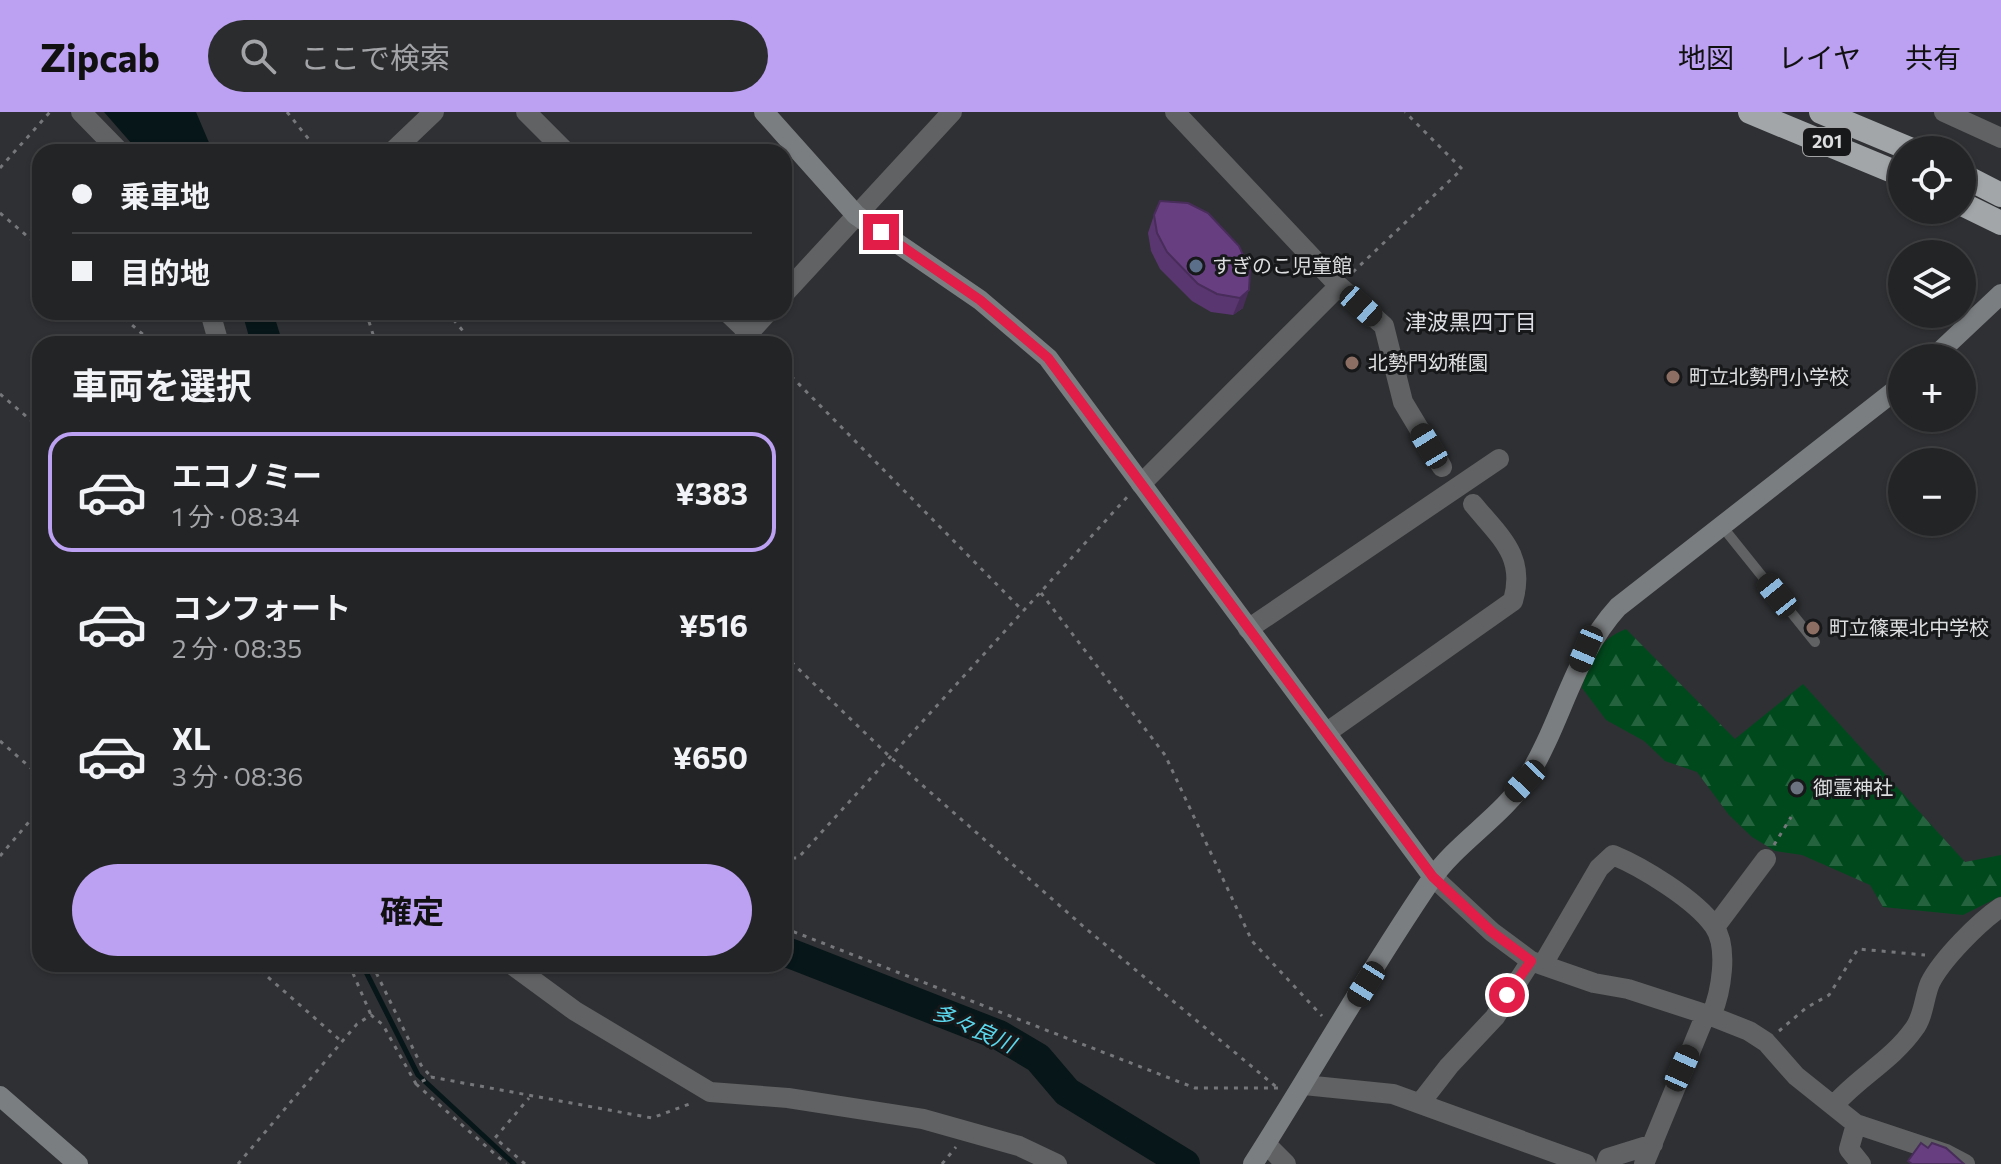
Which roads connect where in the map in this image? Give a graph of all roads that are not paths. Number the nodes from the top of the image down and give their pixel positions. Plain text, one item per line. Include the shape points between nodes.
1 (81, 112) edge
2 (434, 112) edge
3 (526, 112) edge
4 (764, 112) edge
5 (952, 112) edge
6 (1175, 112) edge
7 (1750, 112) edge
8 (1821, 112) edge
9 (1944, 112) edge
10 (2001, 138) edge
11 (1888, 140) edge
12 (112, 144) edge
13 (400, 144) edge
14 (558, 144) edge
15 (1888, 169) edge
16 (1976, 182) edge
17 (2001, 195) edge
18 (1976, 211) edge
19 (856, 215) junction
20 (2001, 223) edge
21 (792, 285) edge
22 (1339, 286) junction
23 (2001, 294) edge
24 (761, 320) edge
25 (747, 336) edge
26 (1948, 344) edge
27 (1888, 396) edge
28 (1499, 459) dead end
29 (1442, 467) dead end
30 (1141, 484) junction
31 (1473, 504) dead end
32 (1721, 525) junction
33 (1248, 629) junction
34 (1815, 642) dead end
35 (1326, 733) junction
36 (1766, 859) road end
37 (1433, 877) junction
38 (2001, 907) edge
39 (1715, 927) junction
40 (1537, 962) junction
41 (522, 972) edge
42 (1708, 1016) junction
43 (1292, 1090) junction
44 (0, 1096) edge
45 (1421, 1102) junction
46 (1835, 1104) junction
47 (1856, 1124) junction
48 (1653, 1144) junction
49 (1260, 1153) edge
50 (78, 1164) edge
51 (1057, 1164) edge
52 (1286, 1164) edge
53 (1586, 1164) edge
54 (1606, 1164) edge
55 (1644, 1164) edge
56 (1861, 1164) edge
57 (1965, 1164) edge

1 - 12 street
2 - 13 street
3 - 14 street
4 - 19 street
5 - 19 street
6 - 22 street
7 - 15 highway, 201
8 - 11 highway, 201
9 - 10 street
16 - 17 highway
18 - 20 highway
19 - 21 street
19 - 30 street via 1020,331 1048,358
22 - 29 street via 1384,326 1403,402
22 - 30 street
23 - 26 street
24 - 25 street
27 - 32 street
28 - 33 street
30 - 33 street
31 - 35 street via 1514,555 1520,578 1513,601
32 - 34 lane
32 - 37 street via 1601,626 1525,781
33 - 35 street
35 - 37 street
36 - 39 street
37 - 40 street via 1492,932
37 - 43 street
38 - 46 street via 1944,962 1930,984 1917,1026 1887,1062 1856,1081
39 - 40 street via 1693,905 1613,855
39 - 42 street via 1722,977
40 - 42 street
40 - 45 street
41 - 51 street via 575,1011 710,1092 923,1119 1019,1146
42 - 46 street via 1766,1042 1796,1076
42 - 48 street
43 - 45 street via 1393,1094
43 - 49 street
44 - 50 street
45 - 53 street
46 - 47 street
47 - 56 street via 1849,1149
47 - 57 street
48 - 54 street via 1608,1158
48 - 55 street
49 - 52 street

